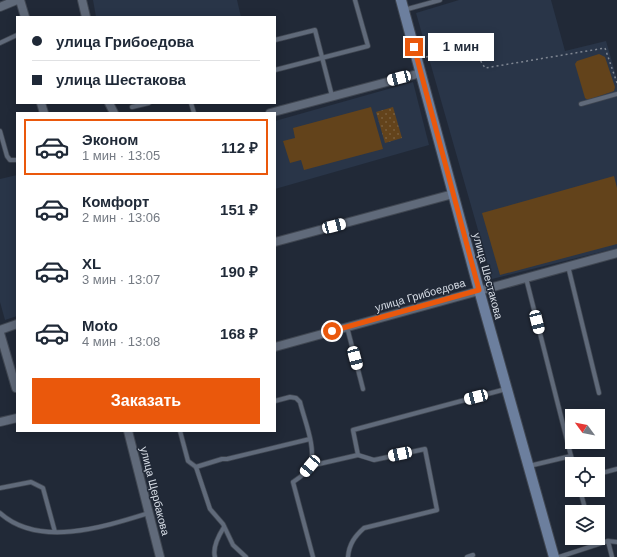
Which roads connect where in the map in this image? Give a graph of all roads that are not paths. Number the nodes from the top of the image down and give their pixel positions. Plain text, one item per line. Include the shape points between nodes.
1 (17, 0) edge
2 (20, 0) edge
3 (82, 0) edge
4 (355, 0) edge
5 (440, 0) edge
6 (403, 5) edge
7 (0, 7) edge
8 (24, 16) edge
9 (86, 16) edge
10 (16, 35) edge
11 (276, 40) edge
12 (0, 43) edge
13 (322, 58) junction
14 (276, 70) edge
15 (421, 73) junction
16 (617, 94) edge
17 (332, 96) junction
18 (145, 104) edge
19 (581, 104) dead end
20 (132, 107) dead end
21 (274, 112) edge
22 (0, 131) edge
23 (16, 160) edge
24 (453, 194) junction
25 (276, 242) edge
26 (617, 253) edge
27 (568, 266) junction
28 (526, 277) junction
29 (479, 290) junction
30 (16, 324) edge
31 (347, 327) junction
32 (0, 330) edge
33 (0, 333) edge
34 (276, 347) edge
35 (16, 388) edge
36 (507, 388) junction
37 (363, 389) dead end
38 (599, 393) dead end
39 (276, 401) edge
40 (16, 418) edge
41 (0, 422) edge
42 (128, 432) edge
43 (180, 432) edge
44 (310, 439) junction
45 (358, 455) junction
46 (571, 456) joint
47 (310, 466) junction
48 (196, 467) junction
49 (529, 467) junction
50 (617, 469) edge
51 (605, 472) edge
52 (0, 488) edge
53 (0, 513) edge
54 (150, 513) junction
55 (224, 527) junction
56 (55, 532) junction
57 (608, 541) junction
58 (605, 542) edge
59 (617, 542) edge
60 (595, 545) edge
61 (473, 555) dead end
62 (160, 557) edge
63 (215, 557) edge
64 (246, 557) edge
65 (313, 557) edge
66 (348, 557) edge
67 (467, 557) edge
68 (554, 557) edge
69 (560, 557) edge
70 (612, 557) edge

1 - 7 street
2 - 8 street
3 - 9 street
4 - 13 lane via 368,46
5 - 6 lane
6 - 15 main road, улица Шестакова
10 - 12 lane
11 - 13 lane via 315,30
13 - 14 lane
13 - 17 lane
15 - 17 street
15 - 24 main road, улица Шестакова
16 - 19 lane
17 - 21 street
18 - 20 lane
22 - 23 lane via 6,156 10,160
24 - 25 street
24 - 29 main road, улица Шестакова
26 - 27 street, улица Грибоедова
27 - 28 street, улица Грибоедова
27 - 38 lane
28 - 29 street, улица Грибоедова
28 - 46 lane
29 - 31 street, улица Грибоедова
29 - 36 main road, улица Шестакова
30 - 32 street
31 - 34 street, улица Грибоедова
31 - 37 lane
33 - 35 street
36 - 45 lane via 352,430
36 - 49 main road, улица Шестакова
39 - 44 lane via 290,397 300,402
40 - 41 street
42 - 54 street, улица Щербакова
43 - 48 lane via 188,461
44 - 47 lane
44 - 48 lane
45 - 47 lane
45 - 66 lane via 374,460 425,449 437,510 364,528 350,545
46 - 49 lane
47 - 65 lane via 302,476 292,482
48 - 55 lane via 210,509
49 - 68 main road, улица Шестакова
50 - 51 lane
52 - 56 lane via 31,482 42,488
53 - 56 lane via 30,530
54 - 56 lane via 115,524
54 - 62 street, улица Щербакова
55 - 63 lane via 216,545
55 - 64 lane via 233,545
57 - 58 lane
57 - 59 lane
57 - 70 lane
60 - 69 lane
61 - 67 lane

